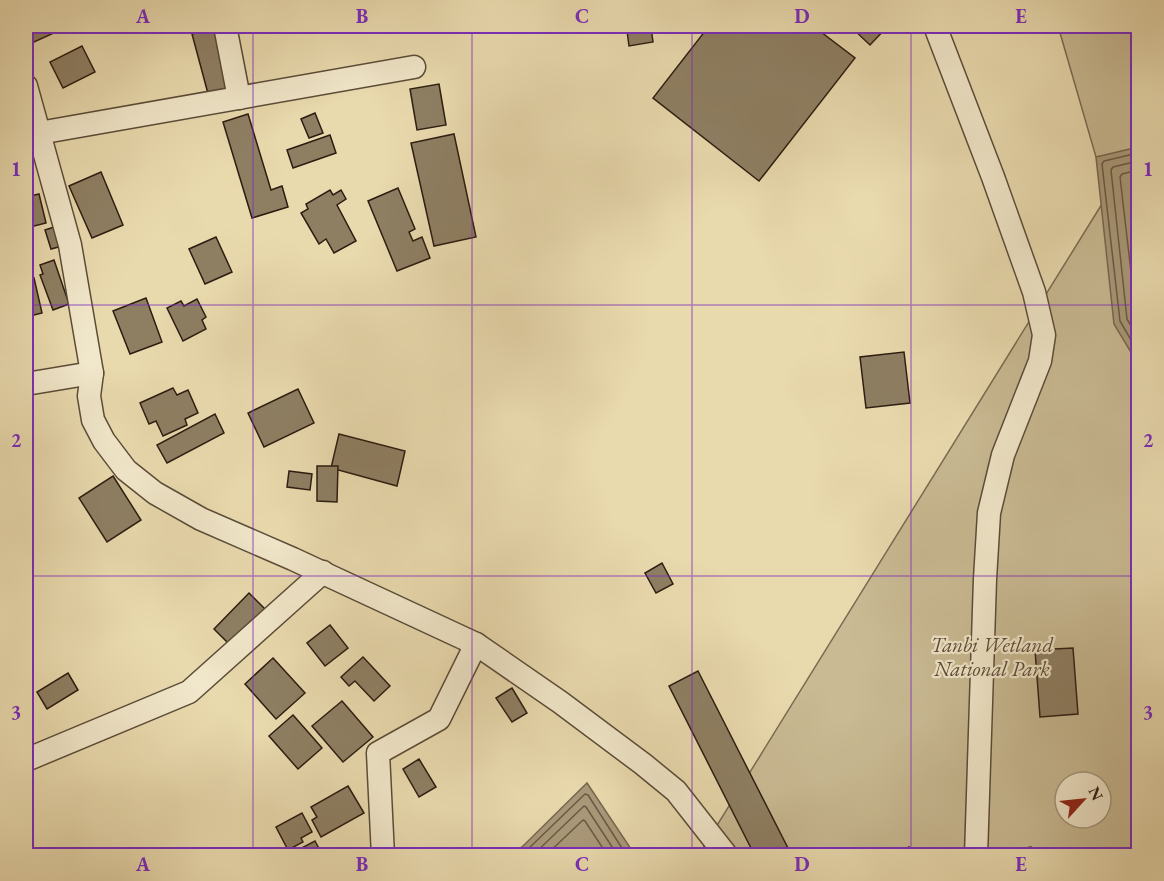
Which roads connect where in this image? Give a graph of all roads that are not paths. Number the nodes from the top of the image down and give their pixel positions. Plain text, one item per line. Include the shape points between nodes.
1 (225, 26) edge
2 (935, 26) edge
3 (414, 67) dead end
4 (26, 86) edge
5 (239, 98) junction
6 (32, 134) edge
7 (92, 373) junction
8 (26, 384) edge
9 (323, 572) junction
10 (477, 644) junction
11 (26, 760) edge
12 (383, 855) edge
13 (727, 855) edge
14 (976, 855) edge

1 - 5 street
2 - 14 street via 1034,292 1044,335 1040,361 1003,455 989,513
3 - 5 street
4 - 6 street
5 - 6 street
6 - 7 street via 70,246
7 - 8 street
7 - 9 street via 89,396 93,420 126,470 155,493 201,519
9 - 10 street
9 - 11 street via 189,692
10 - 12 street via 439,718 378,753
10 - 13 street via 676,790

